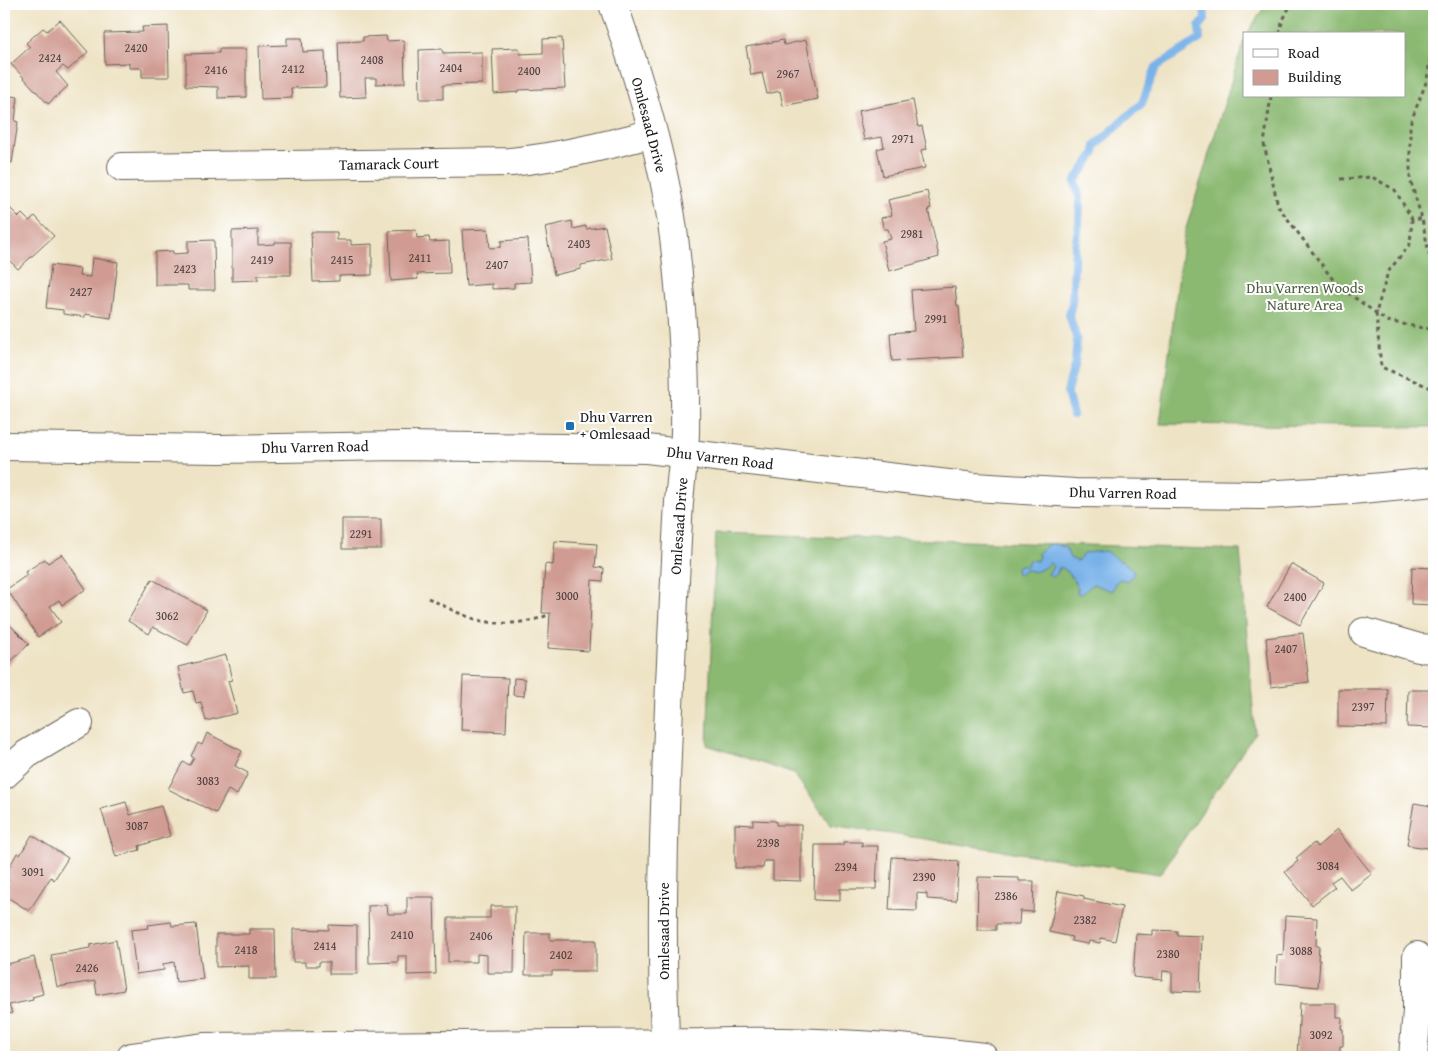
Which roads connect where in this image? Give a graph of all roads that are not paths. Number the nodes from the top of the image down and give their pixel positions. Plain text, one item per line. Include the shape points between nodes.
1 (613, 4) edge
2 (653, 133) junction
3 (122, 167) dead end
4 (4, 446) edge
5 (684, 454) junction
6 (1434, 482) edge
7 (1364, 632) dead end
8 (1434, 649) edge
9 (80, 723) dead end
10 (4, 775) edge
11 (1417, 956) dead end
12 (665, 1050) edge
13 (404, 1051) edge
14 (932, 1055) edge
15 (131, 1057) edge
16 (983, 1057) edge
17 (1413, 1057) edge

1 - 2 street, Omlesaad Drive
2 - 3 street, Tamarack Court via 571,154 511,162
2 - 5 street, Omlesaad Drive via 675,246 682,334
4 - 5 street, Dhu Varren Road via 220,449 416,446 647,449
5 - 6 street, Dhu Varren Road via 974,487 1075,493 1288,494
5 - 12 street, Omlesaad Drive via 664,848
7 - 8 street via 1419,648
9 - 10 street via 27,754
11 - 17 street
12 - 13 street
12 - 14 street via 731,1041 796,1042 834,1043
13 - 15 street via 204,1047
14 - 16 street

